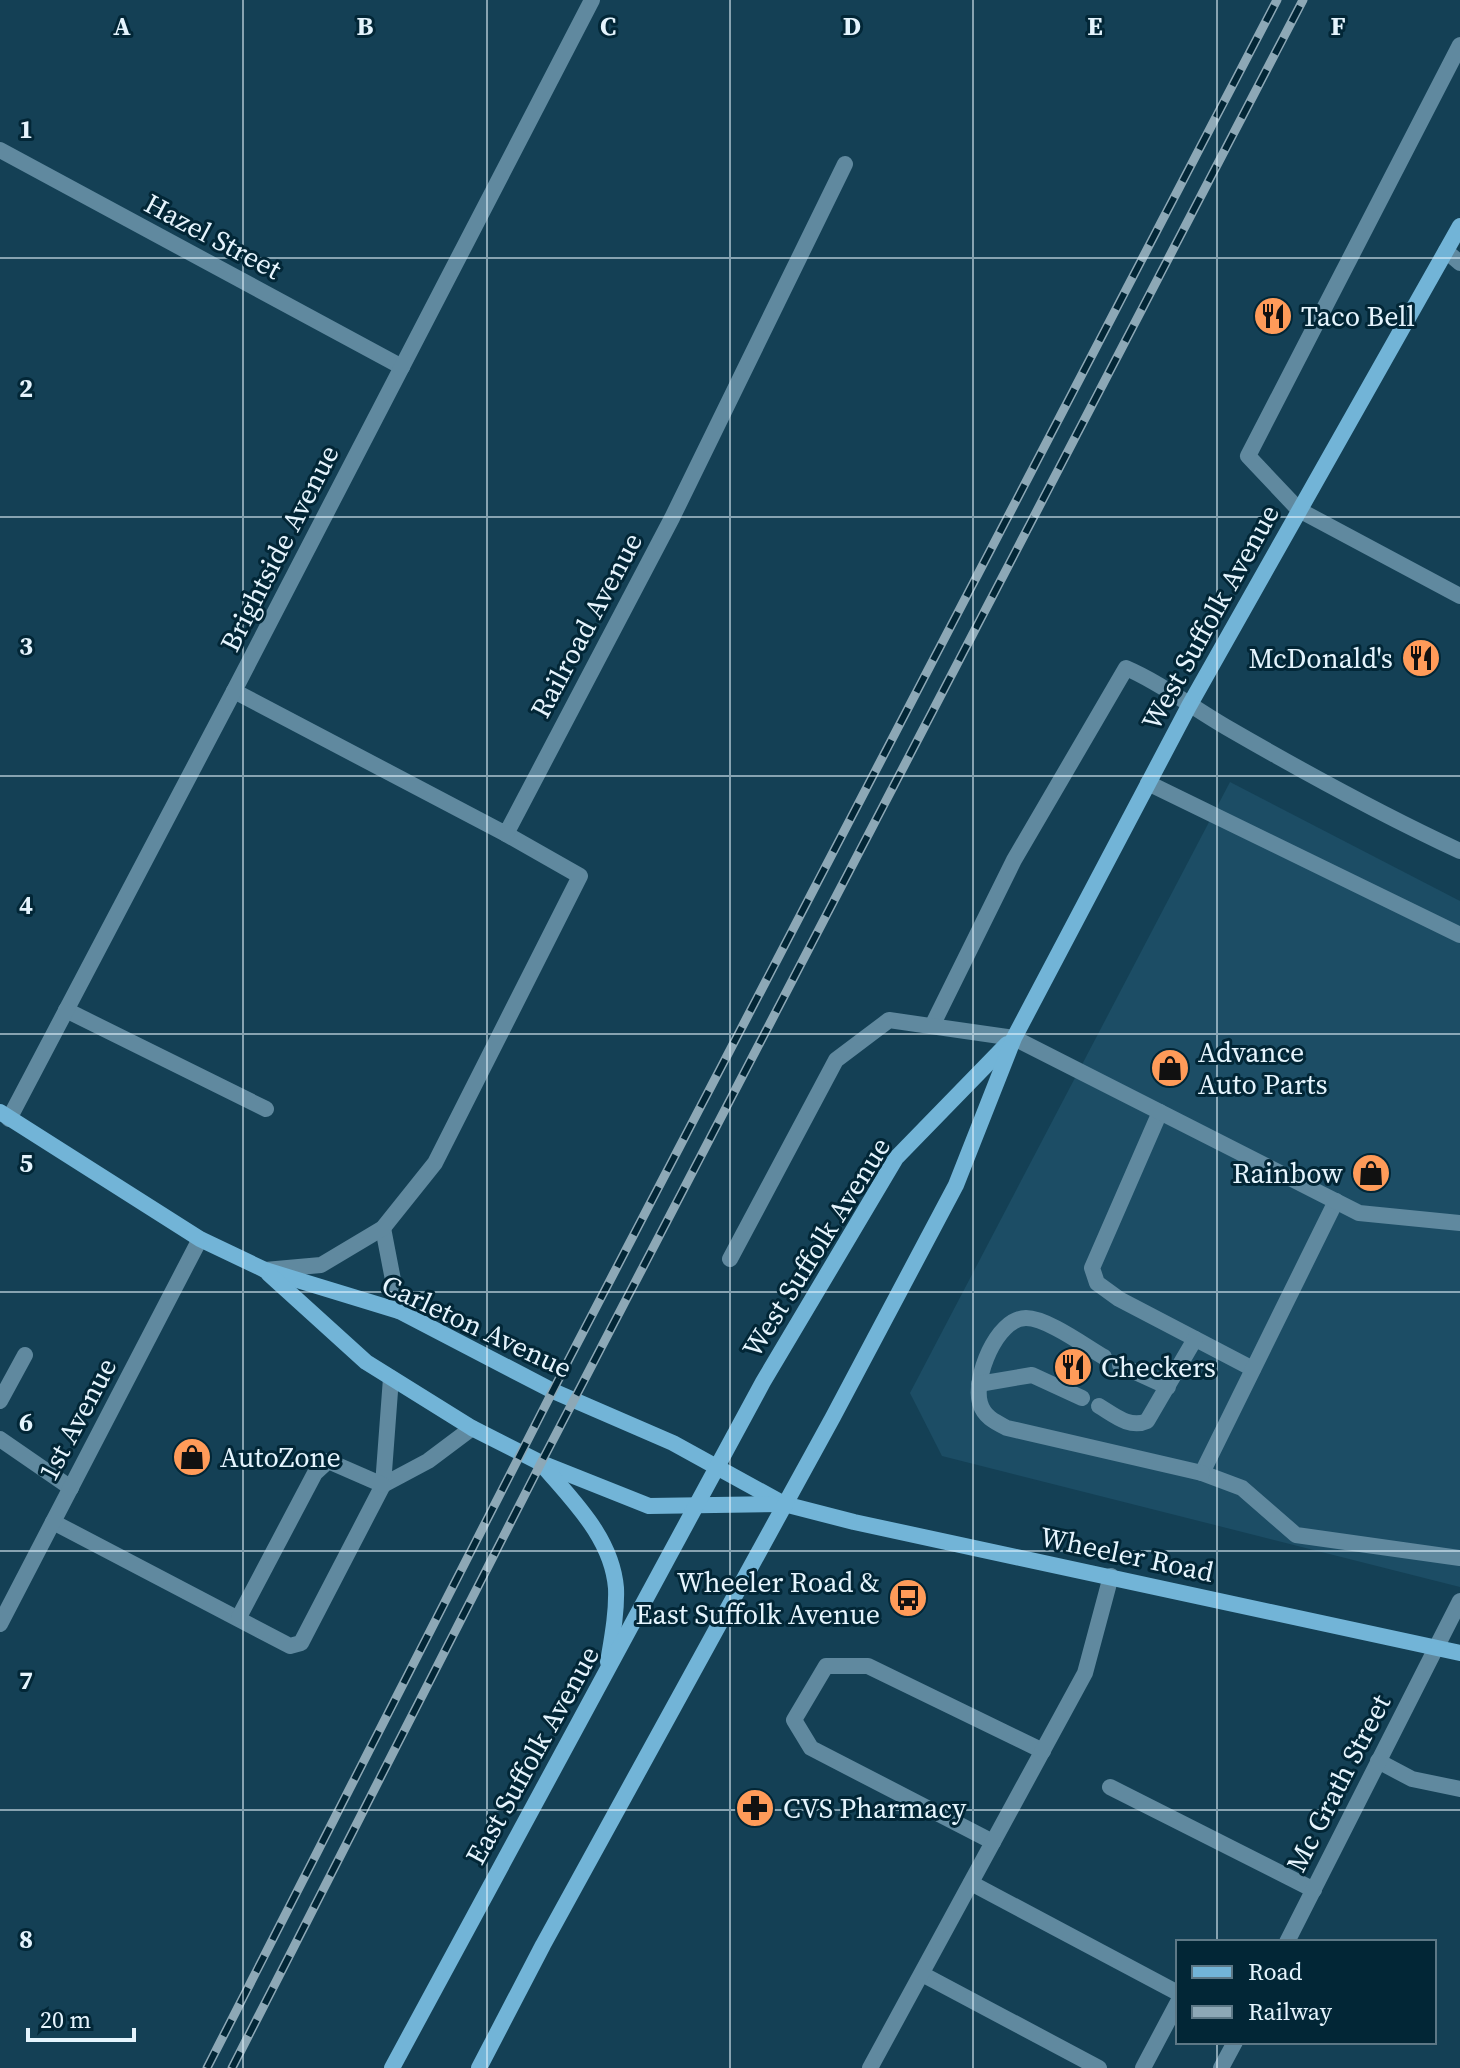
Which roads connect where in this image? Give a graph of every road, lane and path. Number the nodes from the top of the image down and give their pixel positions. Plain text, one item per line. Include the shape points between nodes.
1 (592, 0) edge
2 (1460, 45) edge
3 (0, 150) edge
4 (845, 164) dead end
5 (1460, 226) edge
6 (1446, 251) junction
7 (1460, 263) edge
8 (402, 367) junction
9 (1299, 510) junction
10 (1460, 596) edge
11 (234, 691) junction
12 (1189, 706) junction
13 (1148, 783) junction
14 (506, 834) junction
15 (1460, 851) edge
16 (1460, 935) edge
17 (66, 1010) junction
18 (932, 1026) junction
19 (1014, 1038) junction
20 (266, 1109) dead end
21 (1160, 1112) junction
22 (4, 1115) edge
23 (1336, 1201) junction
24 (1460, 1223) edge
25 (383, 1228) junction
26 (200, 1239) junction
27 (730, 1259) dead end
28 (265, 1270) junction
29 (399, 1311) junction
30 (1195, 1339) junction
31 (25, 1355) dead end
32 (1104, 1357) dead end
33 (1120, 1365) dead end
34 (1253, 1369) junction
35 (391, 1378) junction
36 (979, 1384) junction
37 (1168, 1387) junction
38 (1082, 1398) dead end
39 (0, 1401) edge
40 (575, 1401) joint
41 (1099, 1406) dead end
42 (472, 1428) junction
43 (0, 1439) edge
44 (541, 1463) junction
45 (718, 1466) junction
46 (1202, 1473) junction
47 (383, 1485) junction
48 (71, 1488) junction
49 (784, 1504) junction
50 (697, 1505) junction
51 (53, 1522) junction
52 (1460, 1558) edge
53 (1111, 1576) junction
54 (1460, 1601) edge
55 (239, 1617) junction
56 (0, 1624) edge
57 (1436, 1648) junction
58 (1460, 1653) edge
59 (607, 1673) junction
60 (1043, 1751) junction
61 (1378, 1761) junction
62 (1110, 1787) dead end
63 (1460, 1789) edge
64 (993, 1842) junction
65 (971, 1883) junction
66 (1314, 1890) junction
67 (1288, 1940) edge
68 (922, 1974) junction
69 (1176, 1992) edge
70 (1176, 2006) edge
71 (1234, 2044) edge
72 (392, 2068) edge
73 (479, 2068) edge
74 (870, 2068) edge
75 (1099, 2068) edge
76 (1143, 2068) edge
77 (1221, 2068) edge

1 - 8 street, Brightside Avenue
2 - 9 street via 1248,456
3 - 8 street, Hazel Street
4 - 14 street, Railroad Avenue via 672,518
5 - 6 main road, West Suffolk Avenue
6 - 7 street
6 - 9 main road, West Suffolk Avenue
8 - 11 street, Brightside Avenue
9 - 10 street
9 - 12 main road, West Suffolk Avenue
11 - 14 street
11 - 17 street, Brightside Avenue
12 - 13 main road, West Suffolk Avenue
12 - 15 street
12 - 18 street via 1126,668 1014,860
13 - 16 street
13 - 19 main road, West Suffolk Avenue
14 - 25 street via 580,876 435,1163
17 - 20 street
17 - 22 street, Brightside Avenue
18 - 19 street
18 - 27 street via 889,1020 836,1060
19 - 21 street
19 - 45 main road, West Suffolk Avenue via 896,1158
19 - 49 main road, West Suffolk Avenue via 956,1185
21 - 23 street
21 - 30 street via 1092,1268 1097,1283 1119,1299
22 - 26 main road, Carleton Avenue
23 - 24 street via 1359,1213
23 - 34 street
25 - 28 street via 321,1265
25 - 29 street
26 - 28 main road, Carleton Avenue
26 - 48 street, 1st Avenue
28 - 29 main road, Carleton Avenue
28 - 35 main road, Carleton Avenue via 366,1362
29 - 40 main road, Carleton Avenue
30 - 34 street
30 - 37 street
31 - 39 street
32 - 36 street via 1040,1321 1011,1321 985,1360
33 - 37 street
34 - 46 street
35 - 42 main road, Carleton Avenue
35 - 47 street
36 - 38 street via 1032,1375
36 - 46 street via 988,1418 1007,1428
37 - 41 street via 1139,1425
40 - 45 main road, Wheeler Road
42 - 44 main road, Carleton Avenue
42 - 47 street via 428,1461
43 - 48 street
44 - 50 main road, Wheeler Road via 649,1506
44 - 59 main road via 610,1555 616,1608
45 - 49 main road, Wheeler Road
45 - 50 main road, East Suffolk Avenue
46 - 52 street via 1242,1488 1296,1535
47 - 55 street via 328,1461 315,1473
47 - 55 street via 301,1643 290,1646
48 - 51 street, 1st Avenue
49 - 50 main road, Wheeler Road
49 - 53 main road, Wheeler Road
49 - 73 main road
50 - 59 main road, East Suffolk Avenue
51 - 55 street
51 - 56 street, 1st Avenue
53 - 57 main road, Wheeler Road
53 - 60 street via 1085,1673
54 - 57 street, Mc Grath Street
57 - 58 main road, Wheeler Road
57 - 61 street, Mc Grath Street
59 - 72 main road, East Suffolk Avenue
60 - 64 street
60 - 64 street via 868,1666 826,1666 794,1720 811,1748
61 - 63 street via 1412,1779
61 - 66 street, Mc Grath Street
62 - 66 street
64 - 65 street
65 - 68 street
65 - 69 street
66 - 67 street, Mc Grath Street
68 - 74 street
68 - 75 street
70 - 76 street
71 - 77 street

